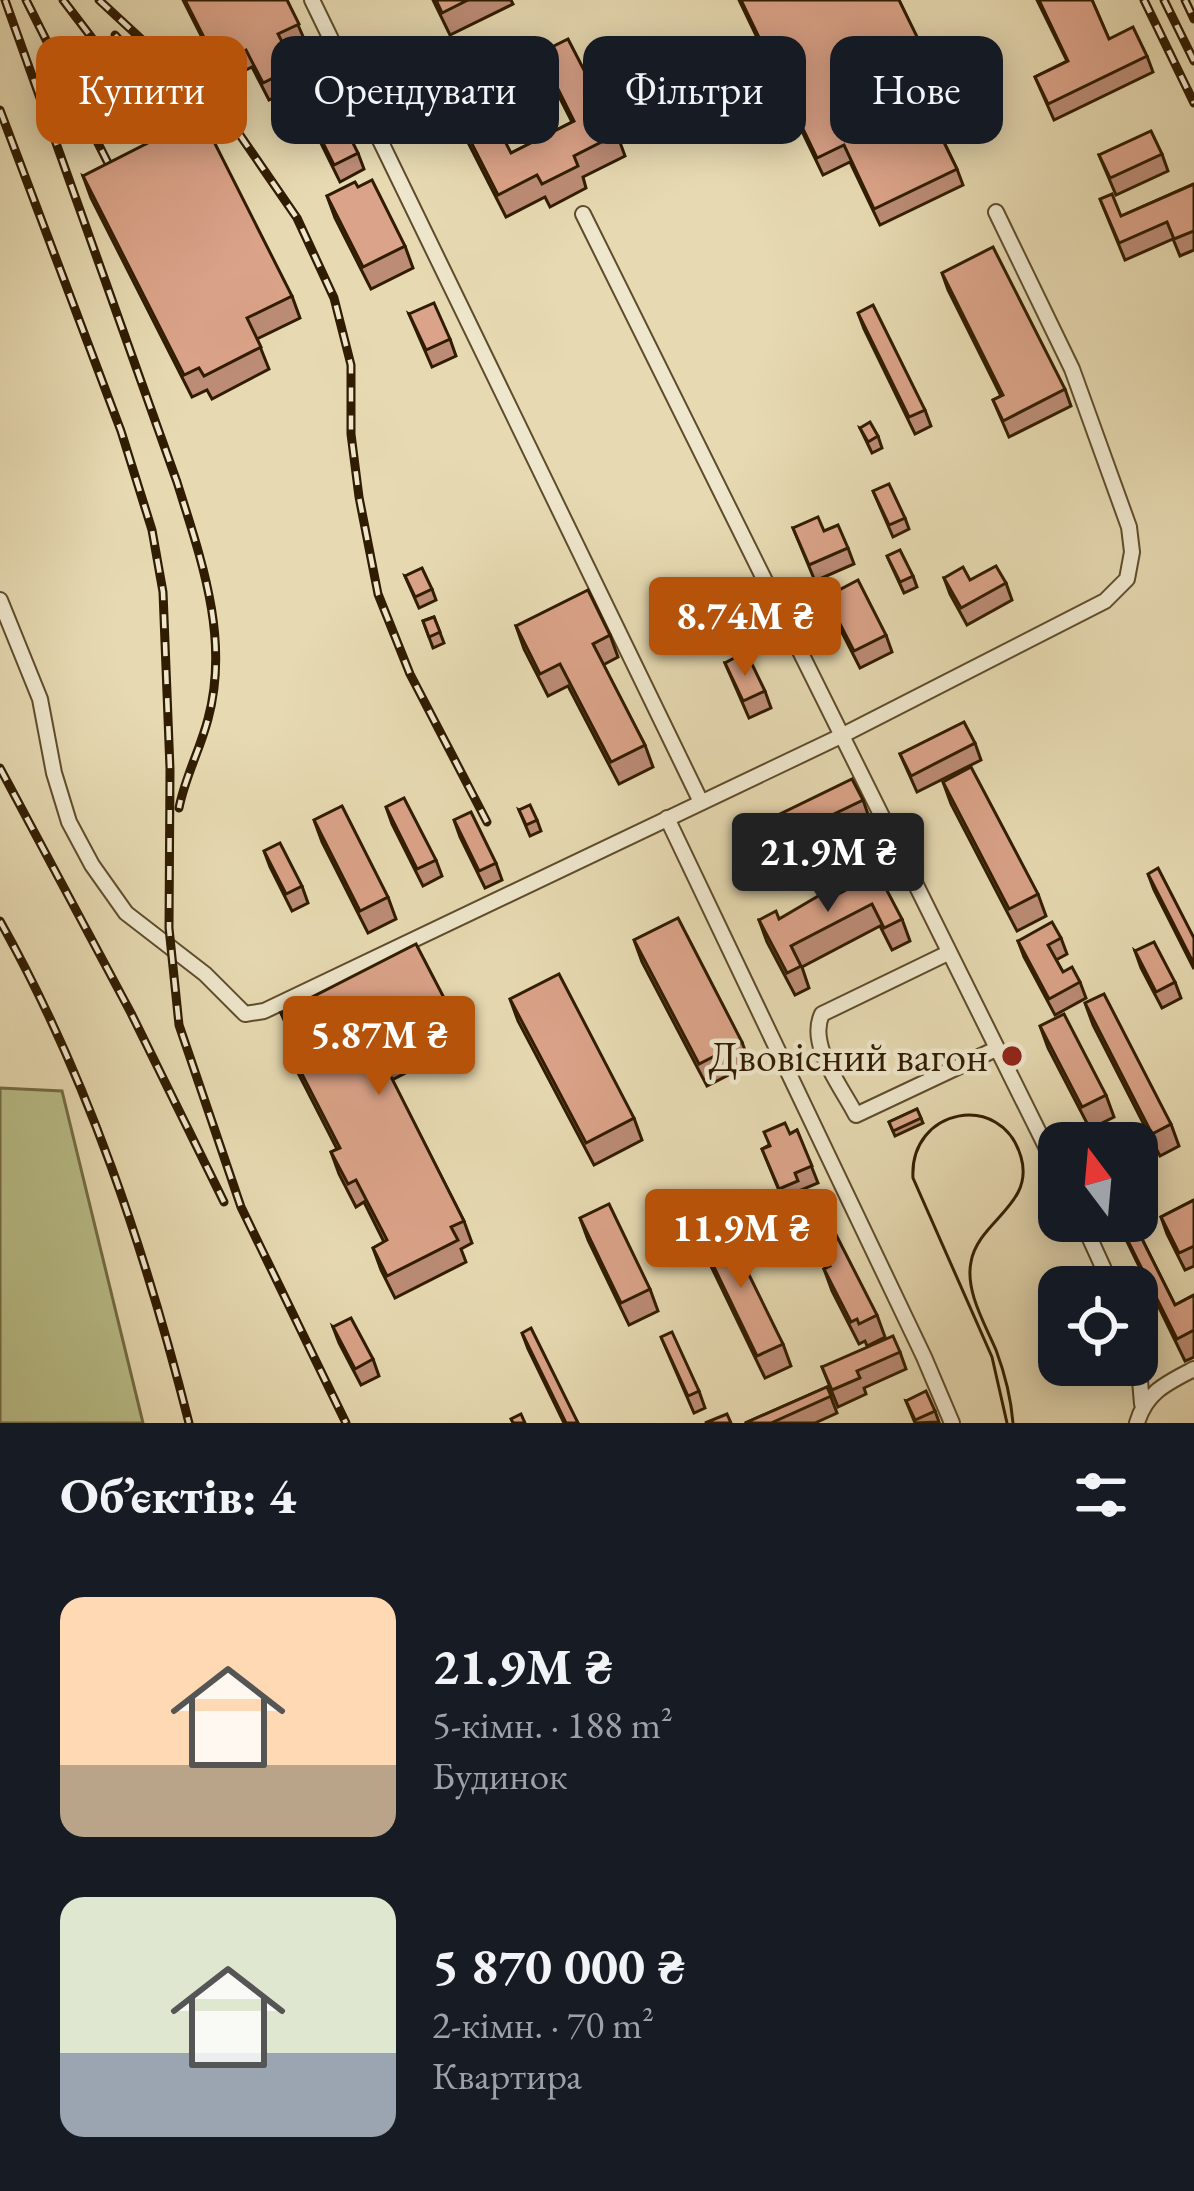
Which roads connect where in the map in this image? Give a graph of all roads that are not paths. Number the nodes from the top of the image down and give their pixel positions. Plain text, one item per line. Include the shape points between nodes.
1 (312, 0) edge
2 (995, 212) dead end
3 (583, 214) dead end
4 (0, 600) edge
5 (842, 736) junction
6 (701, 802) junction
7 (667, 818) junction
8 (948, 952) junction
9 (996, 1049) junction
10 (1038, 1132) edge
11 (1194, 1370) edge
12 (1140, 1386) edge
13 (1142, 1404) junction
14 (952, 1423) edge
15 (1137, 1423) edge

1 - 6 street
2 - 5 street via 1072,369 1130,527 1127,579 1105,601
3 - 5 street
4 - 7 street via 40,699 69,822 92,865 126,913 245,1013 264,1011
5 - 6 street
5 - 8 street
6 - 7 street
7 - 14 street
8 - 9 street
8 - 9 street via 822,1014 818,1041 856,1115
9 - 10 street
11 - 13 street
12 - 13 street
13 - 15 street

